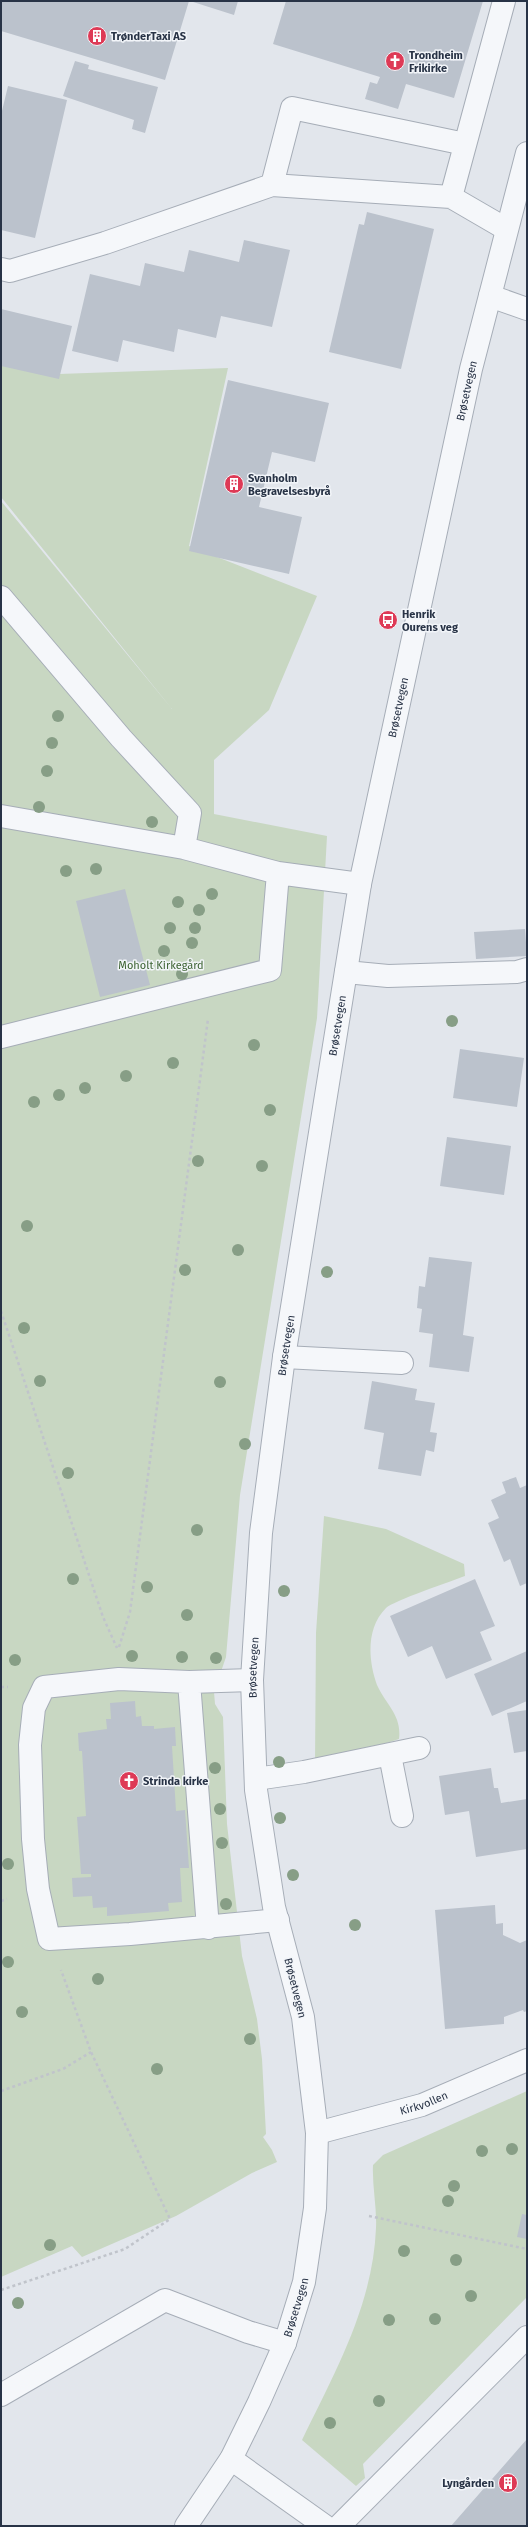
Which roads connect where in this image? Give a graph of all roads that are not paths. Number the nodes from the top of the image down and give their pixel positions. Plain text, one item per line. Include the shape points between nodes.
1 (504, 1) edge
2 (466, 144) junction
3 (527, 153) edge
4 (272, 185) junction
5 (451, 198) junction
6 (506, 229) junction
7 (1, 269) edge
8 (490, 296) junction
9 (527, 309) edge
10 (1, 597) edge
11 (1, 816) edge
12 (184, 848) junction
13 (278, 873) junction
14 (360, 884) junction
15 (527, 969) edge
16 (346, 972) junction
17 (1, 1037) edge
18 (284, 1357) junction
19 (402, 1363) dead end
20 (252, 1680) junction
21 (189, 1682) junction
22 (418, 1748) dead end
23 (390, 1755) junction
24 (256, 1779) junction
25 (402, 1816) dead end
26 (278, 1920) junction
27 (208, 1928) junction
28 (527, 2060) edge
29 (317, 2134) junction
30 (527, 2337) edge
31 (285, 2343) junction
32 (1, 2395) edge
33 (231, 2459) junction
34 (186, 2526) edge
35 (325, 2526) edge
36 (339, 2526) edge

1 - 2 street
2 - 4 street via 292,108
2 - 5 street
3 - 6 street, Brøsetvegen
4 - 5 street
4 - 7 street via 105,243 10,271
5 - 6 street
6 - 8 street, Brøsetvegen
8 - 9 street
8 - 14 street, Brøsetvegen via 470,369
10 - 12 street via 121,738 190,813
11 - 12 street
12 - 13 street
13 - 14 street
13 - 17 street via 270,970
14 - 16 street, Brøsetvegen
15 - 16 street via 517,972 388,976
16 - 18 street, Brøsetvegen
18 - 19 street
18 - 20 street, Brøsetvegen via 261,1533
20 - 21 street
20 - 24 street, Brøsetvegen
21 - 27 street
21 - 27 street via 119,1679 44,1687 34,1708 30,1745 33,1839 38,1889 49,1939
22 - 23 street
23 - 24 street
23 - 25 street
24 - 26 street, Brøsetvegen
26 - 27 street
26 - 29 street, Brøsetvegen via 303,2017
28 - 29 street, Kirkvollen via 422,2105
29 - 31 street, Brøsetvegen via 315,2208 304,2282
30 - 36 street
31 - 32 street via 248,2332 165,2300
31 - 33 street, Brøsetvegen
33 - 34 street, Brøsetvegen
33 - 35 street

